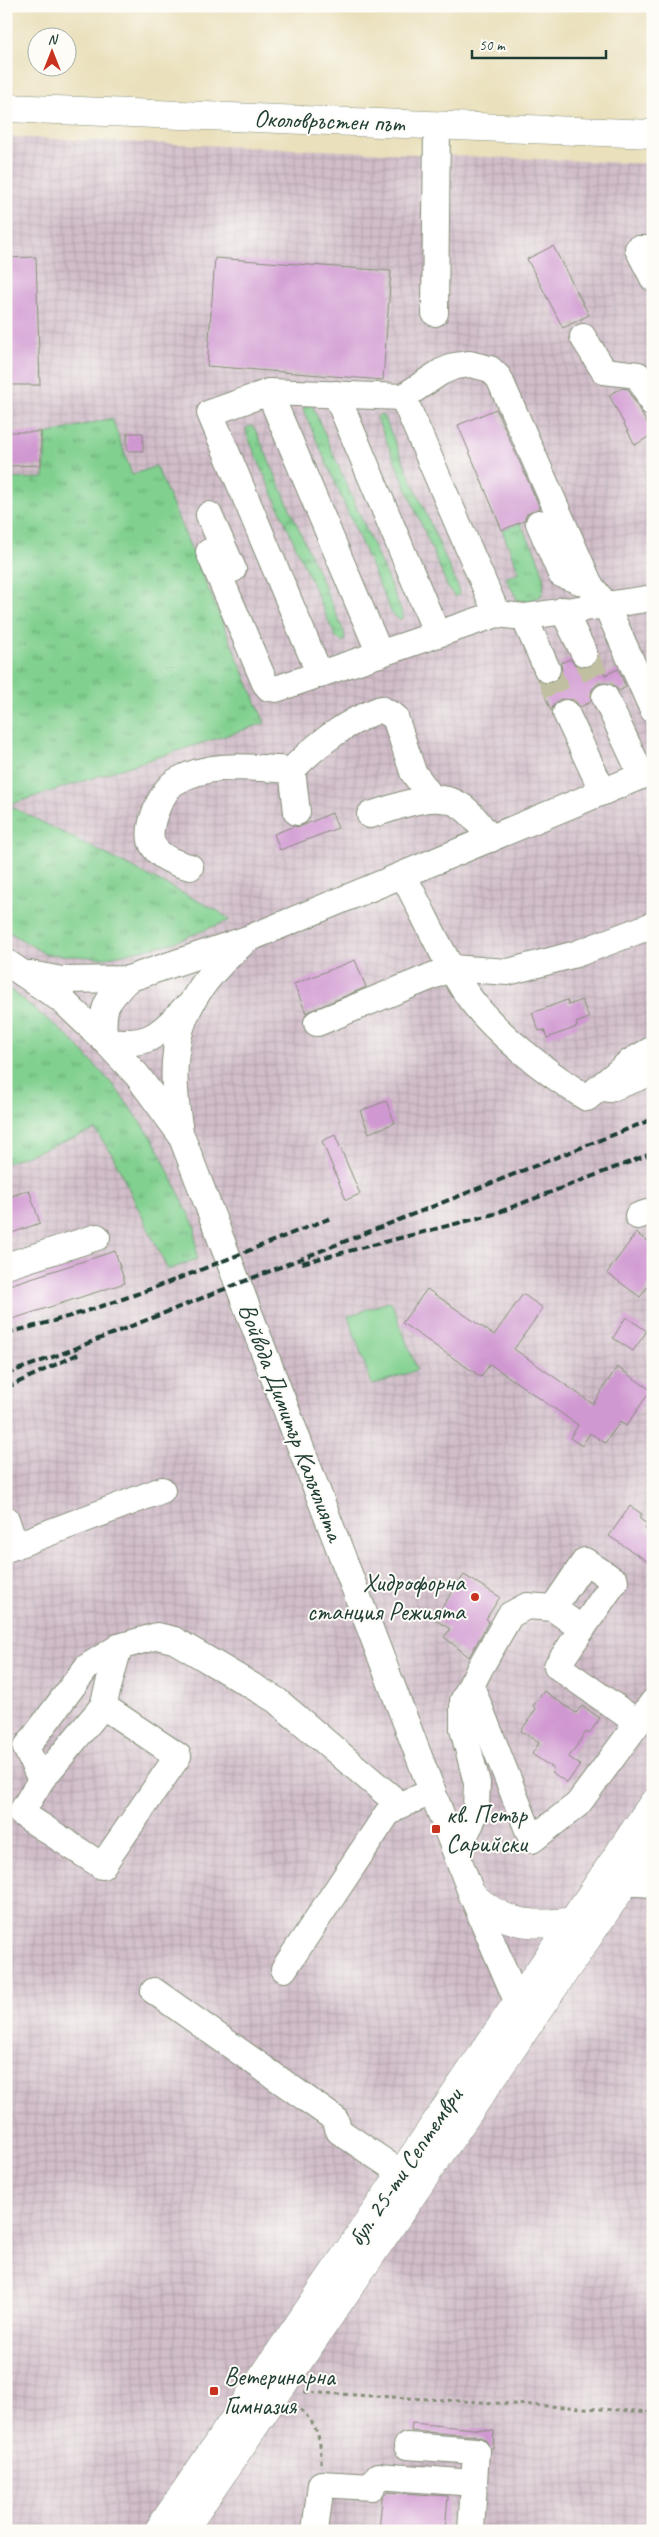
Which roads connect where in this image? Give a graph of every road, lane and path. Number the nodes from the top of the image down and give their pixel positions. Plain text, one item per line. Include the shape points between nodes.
1 (6, 108) edge
2 (437, 126) junction
3 (653, 134) edge
4 (653, 249) edge
5 (653, 278) edge
6 (434, 313) dead end
7 (583, 337) dead end
8 (269, 392) junction
9 (336, 394) junction
10 (403, 397) junction
11 (653, 404) edge
12 (210, 515) dead end
13 (539, 522) dead end
14 (209, 552) dead end
15 (598, 595) junction
16 (653, 598) edge
17 (564, 610) junction
18 (497, 614) junction
19 (524, 617) junction
20 (437, 634) junction
21 (584, 653) tunnel mouth
22 (380, 654) junction
23 (547, 669) tunnel mouth
24 (320, 675) junction
25 (284, 687) junction
26 (604, 697) tunnel mouth
27 (653, 710) edge
28 (566, 713) tunnel mouth
29 (620, 728) junction
30 (581, 744) junction
31 (292, 770) junction
32 (647, 773) edge
33 (603, 792) junction
34 (432, 798) junction
35 (297, 812) dead end
36 (370, 815) dead end
37 (491, 839) junction
38 (190, 867) dead end
39 (403, 875) junction
40 (653, 925) edge
41 (625, 935) junction
42 (250, 938) junction
43 (653, 940) edge
44 (13, 967) edge
45 (452, 968) junction
46 (128, 979) junction
47 (190, 1003) junction
48 (317, 1023) dead end
49 (104, 1040) junction
50 (653, 1049) edge
51 (653, 1072) edge
52 (587, 1098) junction
53 (181, 1135) junction
54 (97, 1237) dead end
55 (6, 1266) edge
56 (162, 1490) dead end
57 (6, 1519) edge
58 (11, 1548) edge
59 (553, 1608) junction
60 (582, 1629) junction
61 (119, 1647) junction
62 (471, 1686) junction
63 (653, 1702) edge
64 (103, 1706) junction
65 (638, 1723) junction
66 (41, 1780) junction
67 (433, 1792) junction
68 (653, 1803) edge
69 (400, 1805) junction
70 (653, 1842) edge
71 (456, 1852) junction
72 (613, 1881) junction
73 (653, 1884) edge
74 (472, 1895) junction
75 (573, 1921) junction
76 (284, 1969) dead end
77 (154, 1990) dead end
78 (526, 2008) junction
79 (401, 2173) junction
80 (278, 2390) junction
81 (653, 2412) edge
82 (407, 2446) dead end
83 (474, 2483) junction
84 (321, 2484) junction
85 (158, 2531) edge
86 (183, 2531) edge
87 (315, 2531) edge
88 (471, 2531) edge

1 - 2 main road, Околовръстен път
2 - 3 main road, Околовръстен път
2 - 6 street
4 - 5 street via 638,249
7 - 11 street via 604,371 638,375
8 - 9 street
8 - 22 street
8 - 24 street via 210,413
9 - 10 street
9 - 20 street
10 - 15 street via 455,366 478,365 490,369 499,378
10 - 18 street
12 - 25 street
13 - 15 street via 561,574
14 - 25 street via 264,683 269,688
15 - 16 street
15 - 17 street
15 - 27 street
17 - 19 street
17 - 21 street
18 - 19 street
18 - 20 street
19 - 23 street
20 - 22 street
22 - 24 street
24 - 25 street
26 - 29 street
28 - 30 street
29 - 30 street via 609,723 585,734
29 - 32 street
30 - 33 street
31 - 34 street via 308,752 363,715 381,709 395,717 413,772
31 - 35 street
31 - 38 street via 226,767 174,782 157,806 150,834 154,847 176,864
32 - 33 street
33 - 37 street
34 - 36 street
34 - 37 street via 456,802 468,811
37 - 39 street
39 - 42 street
39 - 45 street
40 - 41 street
41 - 43 street
41 - 45 street via 567,957 508,972
42 - 46 street
42 - 47 street via 223,961
44 - 46 street via 62,980
44 - 49 street, Войвода Димитър Калъчлията via 63,1001
45 - 48 street
45 - 52 street via 467,994 496,1028
46 - 49 street via 108,1000 103,1014
47 - 49 street via 160,1034 128,1044
47 - 53 street via 178,1034 174,1068 174,1098
49 - 53 street, Войвода Димитър Калъчлията via 137,1075
50 - 52 street via 630,1062
51 - 52 street
53 - 67 street, Войвода Димитър Калъчлията
54 - 55 street
56 - 58 street
57 - 58 street
59 - 60 street
59 - 60 street via 585,1560 615,1581
59 - 62 street via 527,1606 510,1615
60 - 65 street via 557,1666
61 - 64 street
61 - 66 street via 86,1667 26,1748
61 - 69 street via 157,1636 174,1640 276,1700
62 - 65 street via 532,1840 578,1804
62 - 71 street via 463,1701 463,1729 477,1783 476,1808 472,1823
63 - 65 street
64 - 66 street
64 - 66 street via 178,1756 102,1866 21,1813
67 - 69 street
67 - 71 street, Войвода Димитър Калъчлията
68 - 72 main road, бул. 25-ти Септември
69 - 76 street via 388,1814
70 - 72 main road, бул. 25-ти Септември
71 - 74 street, Войвода Димитър Калъчлията
72 - 73 street
72 - 75 main road, бул. 25-ти Септември
72 - 78 main road, бул. 25-ти Септември
74 - 75 main road via 508,1919 542,1926
74 - 78 street, Войвода Димитър Калъчлията
75 - 78 main road, бул. 25-ти Септември
77 - 79 street via 335,2119 339,2131
78 - 79 main road, бул. 25-ти Септември
78 - 80 main road, бул. 25-ти Септември
79 - 85 main road, бул. 25-ти Септември
80 - 81 path
80 - 84 path via 306,2414 319,2433
80 - 86 main road, бул. 25-ти Септември
82 - 83 street via 476,2451
83 - 84 street via 378,2476 372,2486
83 - 88 street
84 - 87 street

